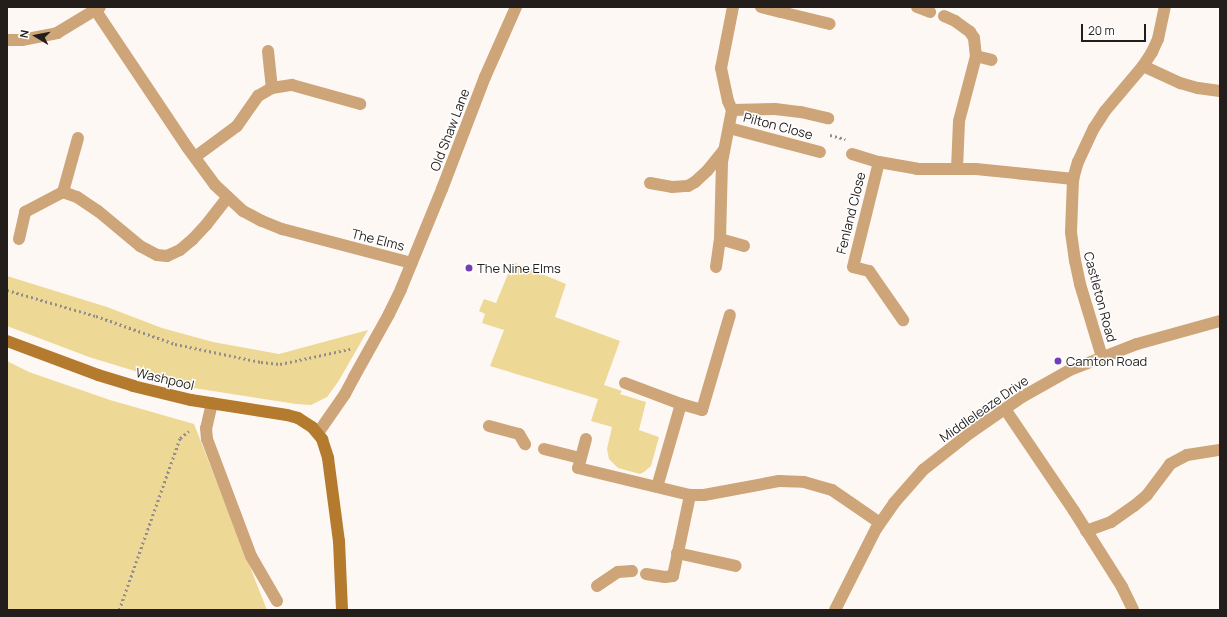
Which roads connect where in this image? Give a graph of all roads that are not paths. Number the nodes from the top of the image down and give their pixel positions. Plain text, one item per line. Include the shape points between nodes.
1 (516, 7) edge
2 (733, 7) edge
3 (761, 7) edge
4 (917, 7) edge
5 (1165, 7) edge
6 (98, 9) edge
7 (786, 10) edge
8 (930, 12) dead end
9 (944, 16) dead end
10 (830, 24) dead end
11 (7, 40) edge
12 (268, 51) dead end
13 (976, 56) junction
14 (992, 60) dead end
15 (1144, 66) junction
16 (272, 88) junction
17 (1220, 91) edge
18 (360, 104) dead end
19 (732, 110) junction
20 (828, 118) dead end
21 (728, 128) junction
22 (78, 138) dead end
23 (820, 152) dead end
24 (852, 154) dead end
25 (723, 156) junction
26 (195, 157) junction
27 (879, 162) junction
28 (957, 169) junction
29 (1073, 179) junction
30 (650, 183) dead end
31 (63, 192) junction
32 (227, 198) junction
33 (19, 239) dead end
34 (720, 239) junction
35 (744, 246) dead end
36 (412, 263) junction
37 (716, 267) dead end
38 (730, 315) dead end
39 (903, 320) dead end
40 (1220, 321) edge
41 (7, 341) edge
42 (1102, 357) junction
43 (625, 383) dead end
44 (212, 403) junction
45 (680, 404) junction
46 (1005, 409) junction
47 (489, 426) dead end
48 (318, 433) junction
49 (586, 439) dead end
50 (525, 444) dead end
51 (544, 449) dead end
52 (1220, 450) edge
53 (580, 458) junction
54 (657, 488) junction
55 (690, 495) junction
56 (880, 523) junction
57 (1086, 531) junction
58 (677, 553) junction
59 (736, 566) dead end
60 (632, 571) dead end
61 (646, 574) dead end
62 (598, 586) dead end
63 (276, 601) dead end
64 (342, 610) edge
65 (835, 610) edge
66 (1133, 610) edge

1 - 36 street, Old Shaw Lane
2 - 19 street, Pilton Close via 722,68 726,94
3 - 7 street
4 - 8 street
5 - 15 street, Castleton Road via 1158,39
6 - 11 street via 57,33 38,38
6 - 26 street, The Elms
7 - 10 street
9 - 13 street via 970,32 974,38
12 - 16 street
13 - 14 street
13 - 28 street via 959,121
15 - 17 street via 1180,83
15 - 29 street, Castleton Road via 1105,111 1094,128
16 - 18 street via 292,85
16 - 26 street via 258,96 237,126
19 - 20 street, Pilton Close via 775,109
19 - 21 street, Pilton Close
21 - 23 street, Pilton Close
21 - 25 street, Pilton Close
22 - 31 street
24 - 27 street, Fenland Close
25 - 30 street, Pilton Close via 688,186 672,187
25 - 34 street, Pilton Close
26 - 32 street, The Elms
27 - 28 street, Fenland Close via 917,169
27 - 39 street, Fenland Close via 853,267 869,271
28 - 29 street, Fenland Close
29 - 42 street, Castleton Road via 1071,232 1075,261
31 - 32 street via 77,197 98,211 140,246 157,255 167,256 192,240
31 - 33 street via 25,212
32 - 36 street, The Elms via 250,214 282,229
34 - 35 street
34 - 37 street, Pilton Close
36 - 48 street, The Elms via 390,314 345,394
38 - 45 street via 702,410
40 - 42 street, Middleleaze Drive via 1162,336
41 - 44 street, Washpool via 126,384
42 - 46 street, Middleleaze Drive via 1052,380
43 - 45 street
44 - 48 street, Washpool via 287,415 306,422
44 - 63 street via 206,428 207,439 251,556
45 - 54 street
46 - 56 street, Middleleaze Drive via 924,470 894,503
46 - 57 street
47 - 50 street via 519,434
48 - 64 street via 325,447 332,478 339,541
49 - 53 street
51 - 53 street
52 - 57 street via 1187,455 1170,464 1147,494 1134,506 1111,522
53 - 54 street via 578,468
54 - 55 street
55 - 56 street via 704,495 779,481 804,482 836,492
55 - 58 street
56 - 65 street, Middleleaze Drive
57 - 66 street via 1122,587
58 - 59 street
58 - 61 street via 673,576
60 - 62 street via 618,572

